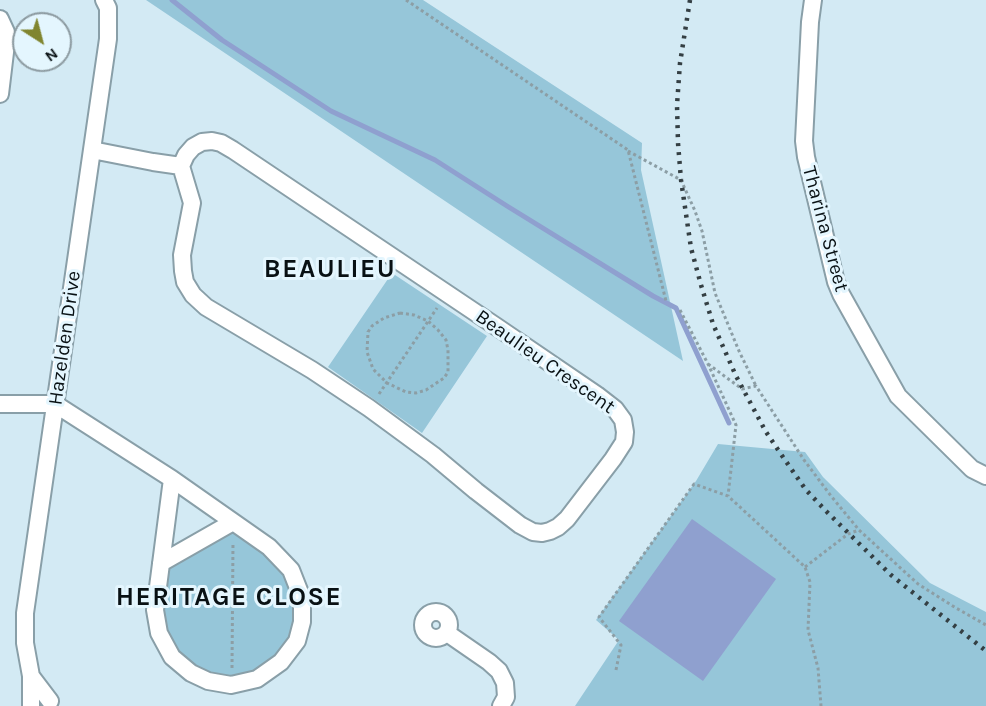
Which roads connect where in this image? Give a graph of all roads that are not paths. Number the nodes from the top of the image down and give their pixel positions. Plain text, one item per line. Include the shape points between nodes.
1 (104, 0) edge
2 (813, 0) edge
3 (0, 19) edge
4 (0, 94) edge
5 (92, 150) junction
6 (181, 166) junction
7 (0, 404) edge
8 (55, 404) junction
9 (986, 476) edge
10 (172, 479) junction
11 (233, 522) junction
12 (160, 563) junction
13 (447, 633) dead end
14 (31, 676) junction
15 (55, 703) edge
16 (32, 706) edge
17 (501, 706) edge

1 - 5 street, Hazelden Drive via 108,8 108,39
2 - 9 street, Tharina Street via 804,141 836,282 898,396 972,469
3 - 4 street via 6,32
5 - 6 street
5 - 8 street, Hazelden Drive
6 - 6 street, Beaulieu Crescent via 192,203 182,255 183,271 193,295 206,307 369,408 520,525 533,532 550,531 567,519 624,442 623,420 615,409 221,143 202,142 193,147
7 - 8 street
8 - 10 street
8 - 14 street, Hazelden Drive via 25,613
10 - 11 street
10 - 12 street
11 - 12 street
11 - 12 street via 269,547 291,570 302,598 297,641 281,662 257,679 231,685 208,681 190,673 172,657 159,633 156,610
13 - 17 street via 499,671 506,697
14 - 15 street, Hazelden Drive
14 - 16 street, Hazelden Drive
15 - 16 street via 43,700

